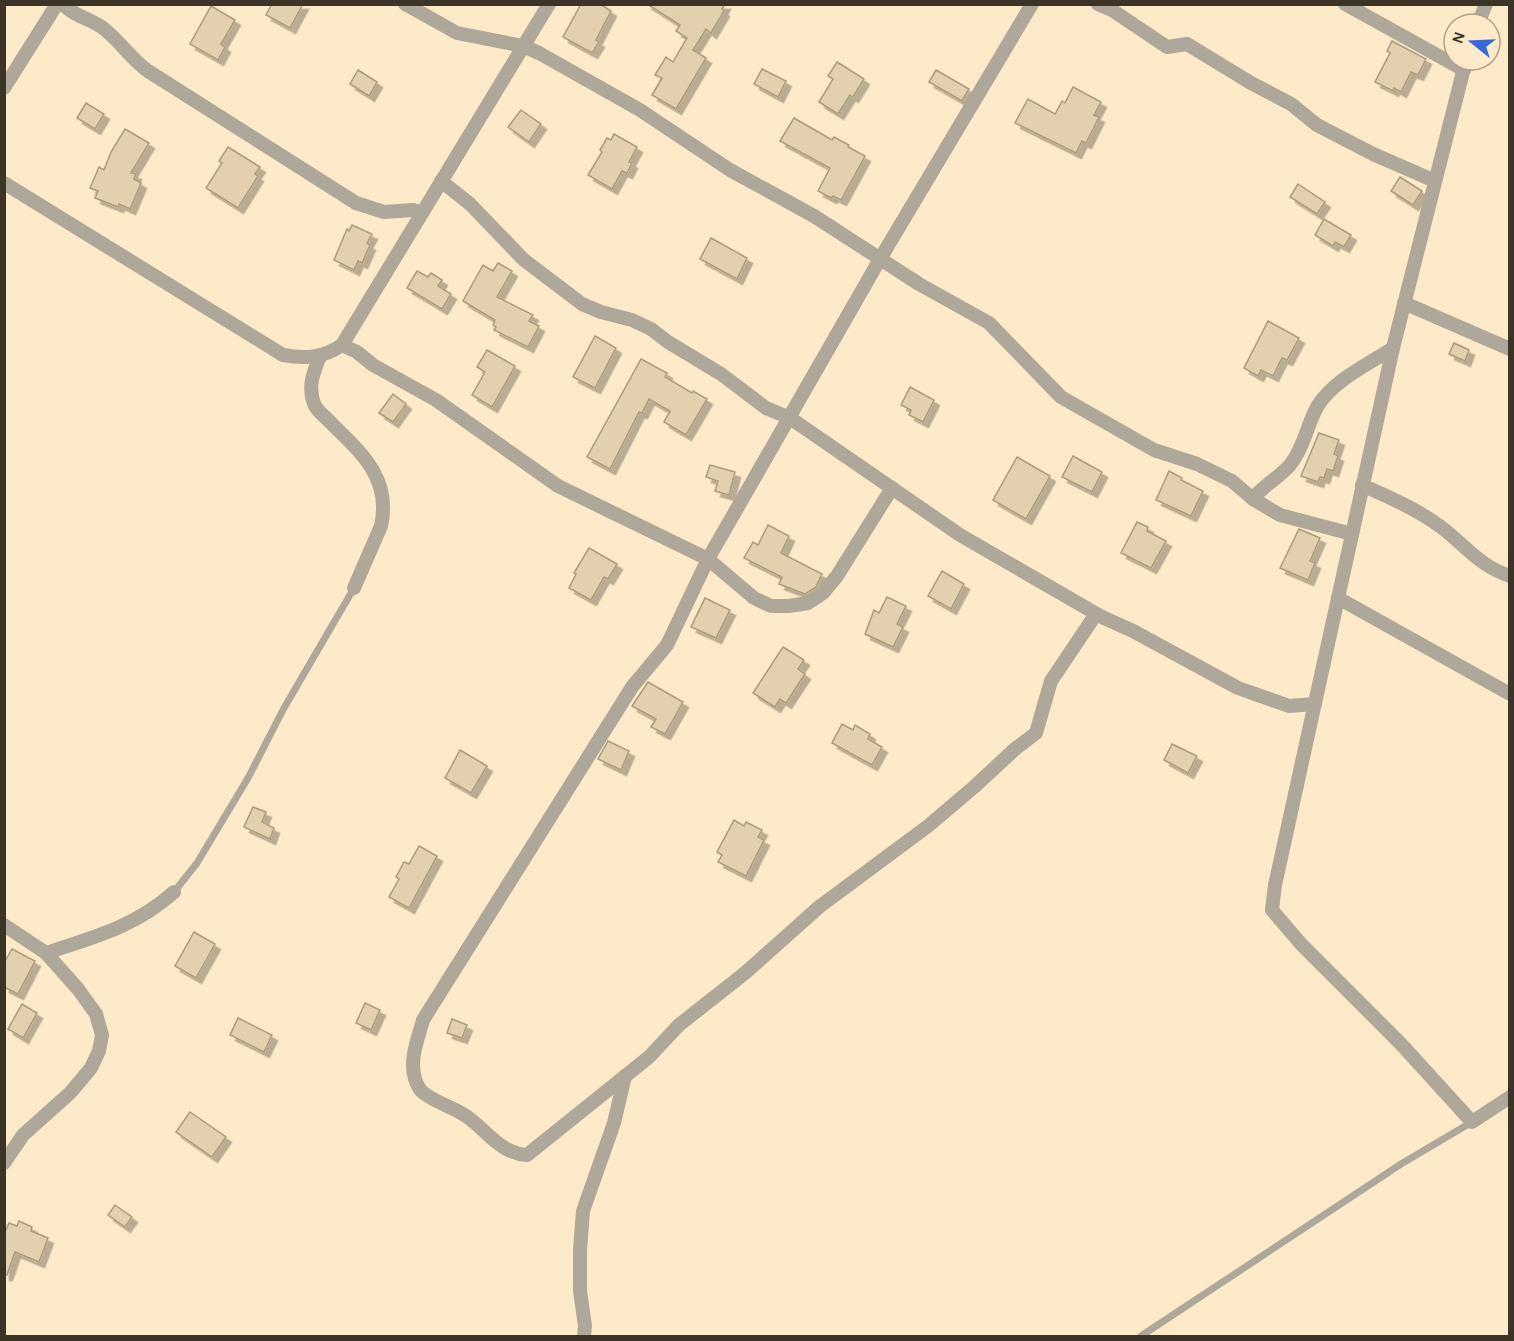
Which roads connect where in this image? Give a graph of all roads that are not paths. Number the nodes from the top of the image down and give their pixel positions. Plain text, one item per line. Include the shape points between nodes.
1 (57, 4) edge
2 (63, 4) edge
3 (405, 4) edge
4 (549, 4) edge
5 (1032, 4) edge
6 (1098, 4) edge
7 (1345, 4) edge
8 (523, 46) junction
9 (1442, 53) edge
10 (1463, 72) edge
11 (6, 83) edge
12 (441, 181) junction
13 (1435, 181) junction
14 (4, 183) edge
15 (422, 213) junction
16 (880, 259) junction
17 (1404, 303) junction
18 (342, 345) junction
19 (1393, 348) junction
20 (1509, 348) edge
21 (320, 356) junction
22 (790, 418) junction
23 (1362, 485) junction
24 (892, 489) junction
25 (1253, 499) junction
26 (1352, 534) junction
27 (708, 559) junction
28 (1509, 576) edge
29 (354, 588) joint
30 (1338, 598) junction
31 (1096, 614) junction
32 (1509, 694) edge
33 (1315, 704) junction
34 (174, 892) joint
35 (4, 925) edge
36 (46, 953) junction
37 (625, 1076) junction
38 (1509, 1097) edge
39 (1472, 1122) junction
40 (4, 1163) edge
41 (584, 1336) edge
42 (1141, 1336) edge

1 - 11 street
2 - 15 street via 110,34 148,71 356,203 384,212
3 - 8 street via 457,33
4 - 8 street
5 - 16 street
6 - 13 street via 1167,47 1187,44 1291,104 1317,126
7 - 9 street
8 - 12 street
8 - 16 street via 640,110 730,170 814,216
10 - 13 street
12 - 15 street
12 - 22 street via 470,204 524,260 582,303 651,329 766,408
13 - 17 street
14 - 21 street via 282,355
15 - 18 street
16 - 22 street
16 - 25 street via 988,323 1061,398 1154,450 1232,481
17 - 19 street
17 - 20 street
18 - 21 street
18 - 27 street via 436,400 558,486
19 - 23 street
19 - 25 street via 1341,381 1328,394 1318,406 1290,465
21 - 29 street via 311,384 315,406 370,465 383,495 381,526
22 - 24 street
22 - 27 street
23 - 26 street
23 - 28 street via 1408,505 1443,528 1474,558
24 - 27 street via 837,576 808,603 771,606 754,598
24 - 31 street via 960,535
25 - 26 street via 1280,515
26 - 30 street
27 - 37 street via 666,645 632,687 423,1020 412,1059 414,1077 423,1094 468,1117 512,1153 527,1155
29 - 34 lane via 225,816 192,871
30 - 32 street
30 - 33 street
31 - 33 street via 1238,688 1289,706
31 - 37 street via 1051,681 1036,733 928,826 819,907
33 - 39 street via 1272,910
34 - 36 street via 127,925
35 - 36 street
36 - 40 street via 96,1014 102,1035 99,1051 91,1068 70,1093 23,1135
37 - 41 street via 614,1123 583,1211 580,1291
38 - 39 street
39 - 42 lane via 1401,1164

